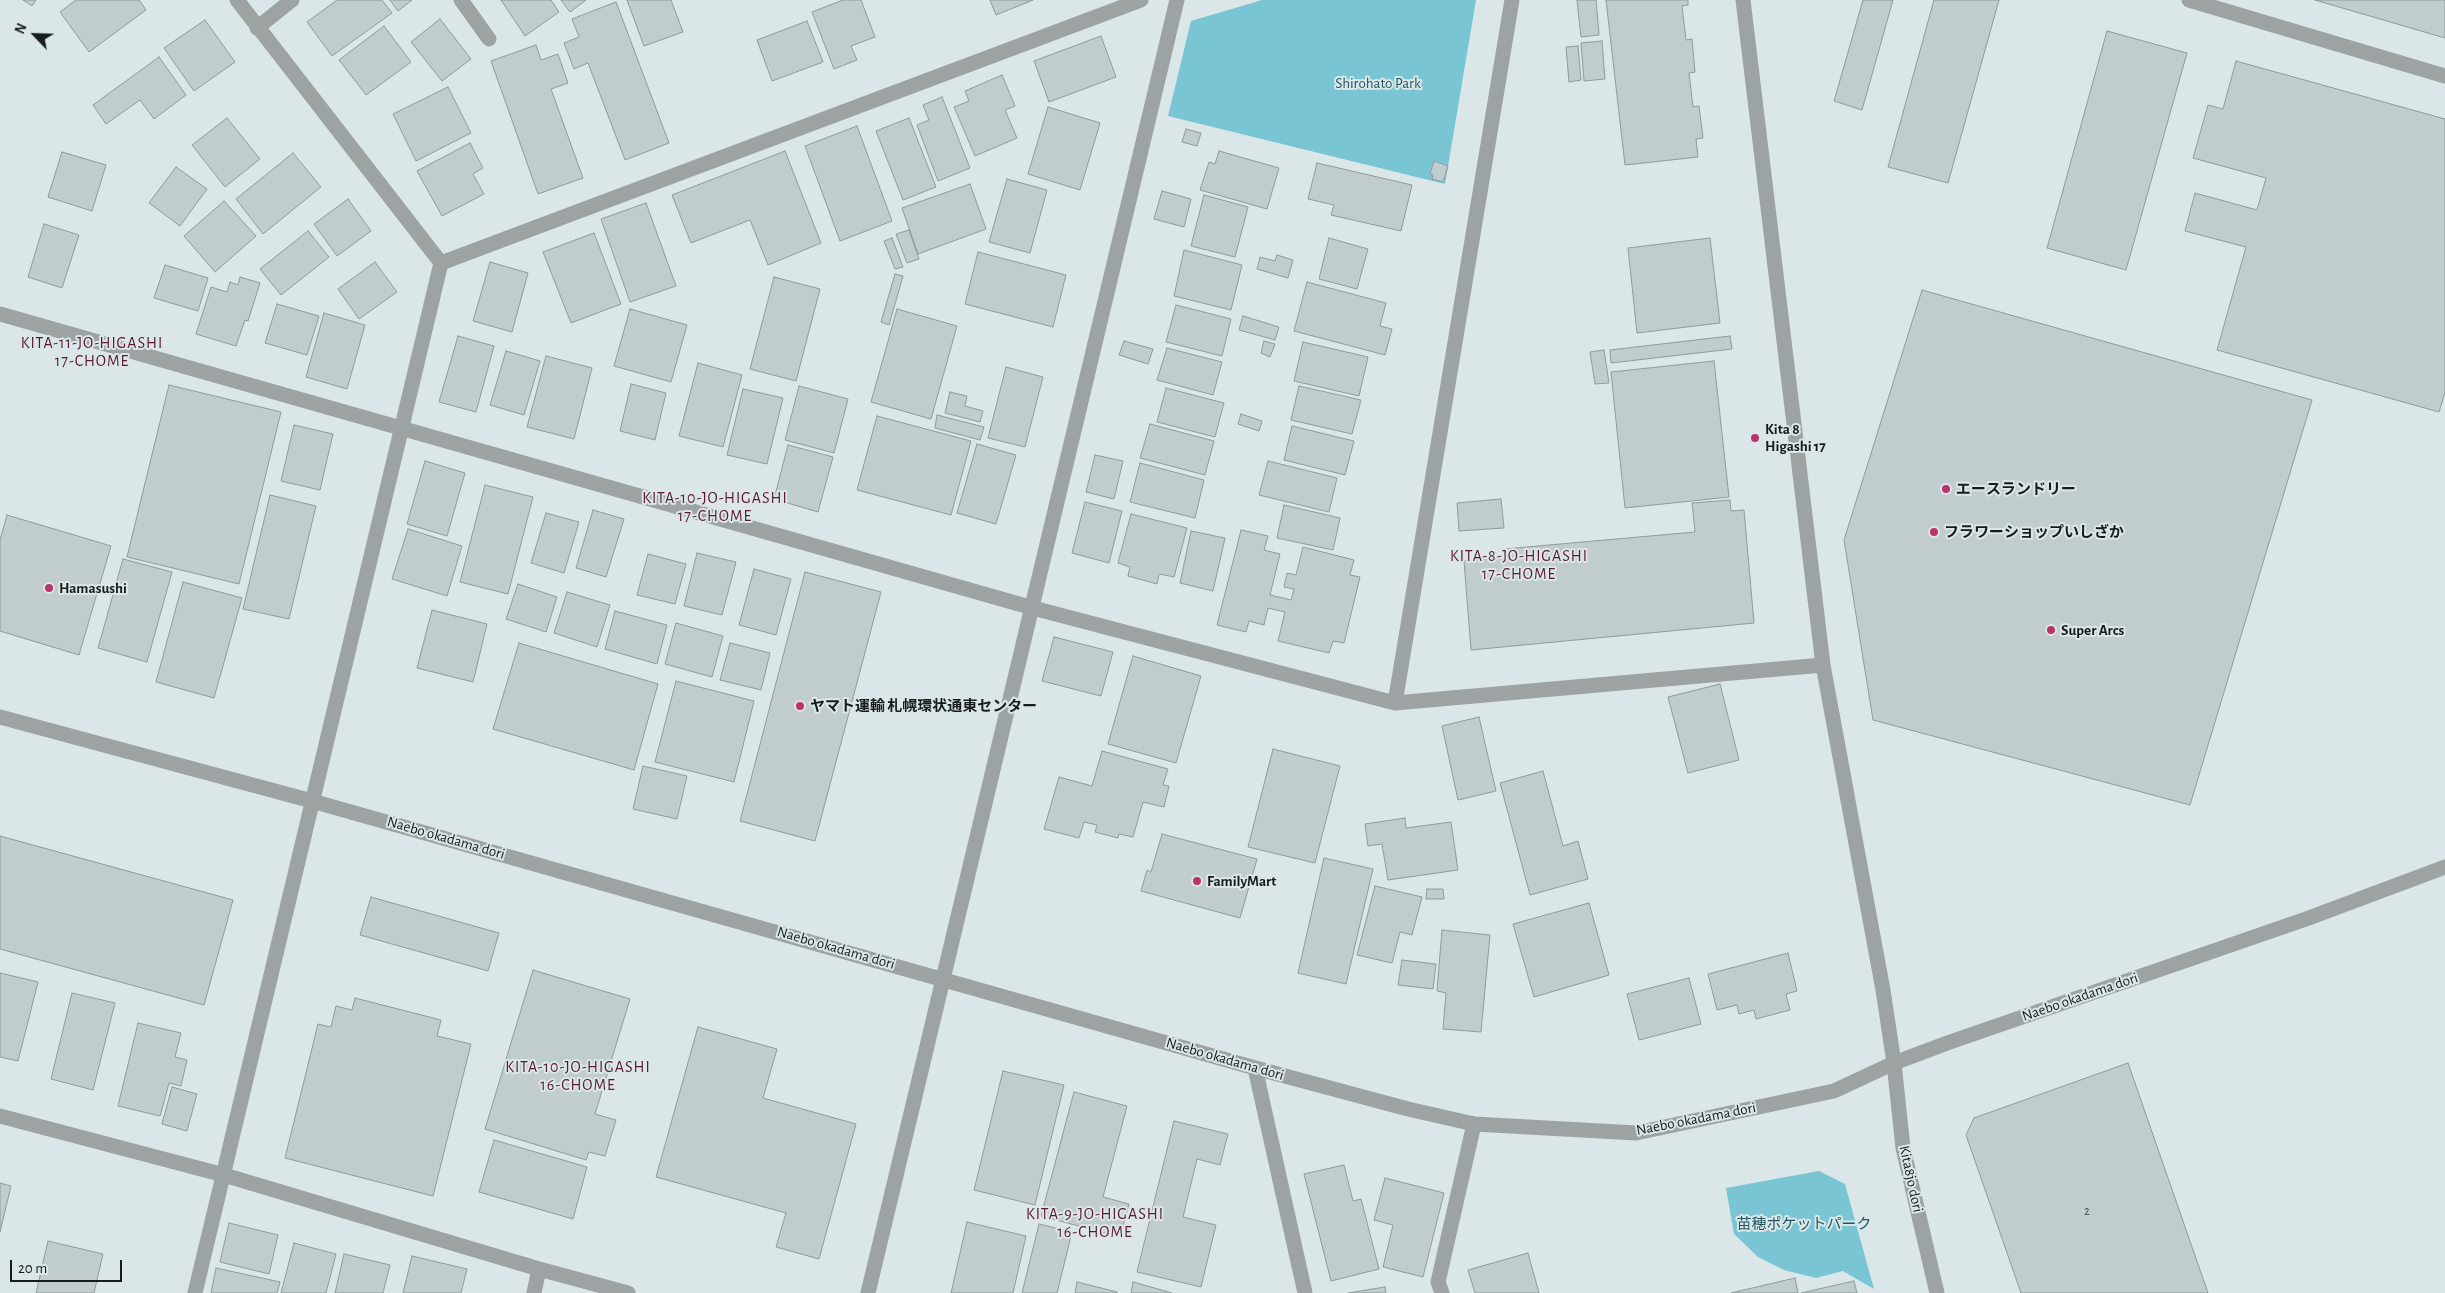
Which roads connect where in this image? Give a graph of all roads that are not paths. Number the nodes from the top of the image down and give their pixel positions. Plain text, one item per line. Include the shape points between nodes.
1 (237, 0) edge
2 (292, 0) edge
3 (461, 0) edge
4 (1141, 0) edge
5 (1177, 0) edge
6 (1512, 0) edge
7 (1743, 0) edge
8 (2189, 0) edge
9 (257, 28) junction
10 (489, 40) dead end
11 (2445, 76) edge
12 (441, 263) junction
13 (0, 314) edge
14 (402, 429) junction
15 (1033, 608) junction
16 (1823, 665) junction
17 (1395, 703) junction
18 (0, 717) edge
19 (312, 800) junction
20 (2445, 867) edge
21 (944, 979) junction
22 (1894, 1063) junction
23 (1255, 1068) junction
24 (0, 1116) edge
25 (1474, 1124) junction
26 (224, 1175) junction
27 (539, 1269) junction
28 (195, 1293) edge
29 (534, 1293) edge
30 (628, 1293) edge
31 (868, 1293) edge
32 (1304, 1293) edge
33 (1442, 1293) edge
34 (1937, 1293) edge

1 - 9 street
2 - 9 street
3 - 10 street
4 - 12 street
5 - 15 street
6 - 17 street
7 - 16 street, Kita8jo dori
8 - 11 street
9 - 12 street
12 - 14 street
13 - 14 street
14 - 15 street
14 - 19 street
15 - 17 street
15 - 21 street
16 - 17 street
16 - 22 street, Kita8jo dori
18 - 19 street, Naebo okadama dori
19 - 21 street, Naebo okadama dori
19 - 26 street
20 - 22 street, Naebo okadama dori
21 - 23 street, Naebo okadama dori
21 - 31 street
22 - 25 street, Naebo okadama dori via 1834,1091 1636,1133
22 - 34 street, Kita8jo dori via 1903,1148
23 - 25 street, Naebo okadama dori
23 - 32 street
24 - 26 street
25 - 33 street via 1438,1282
26 - 27 street
26 - 28 street
27 - 29 street
27 - 30 street

